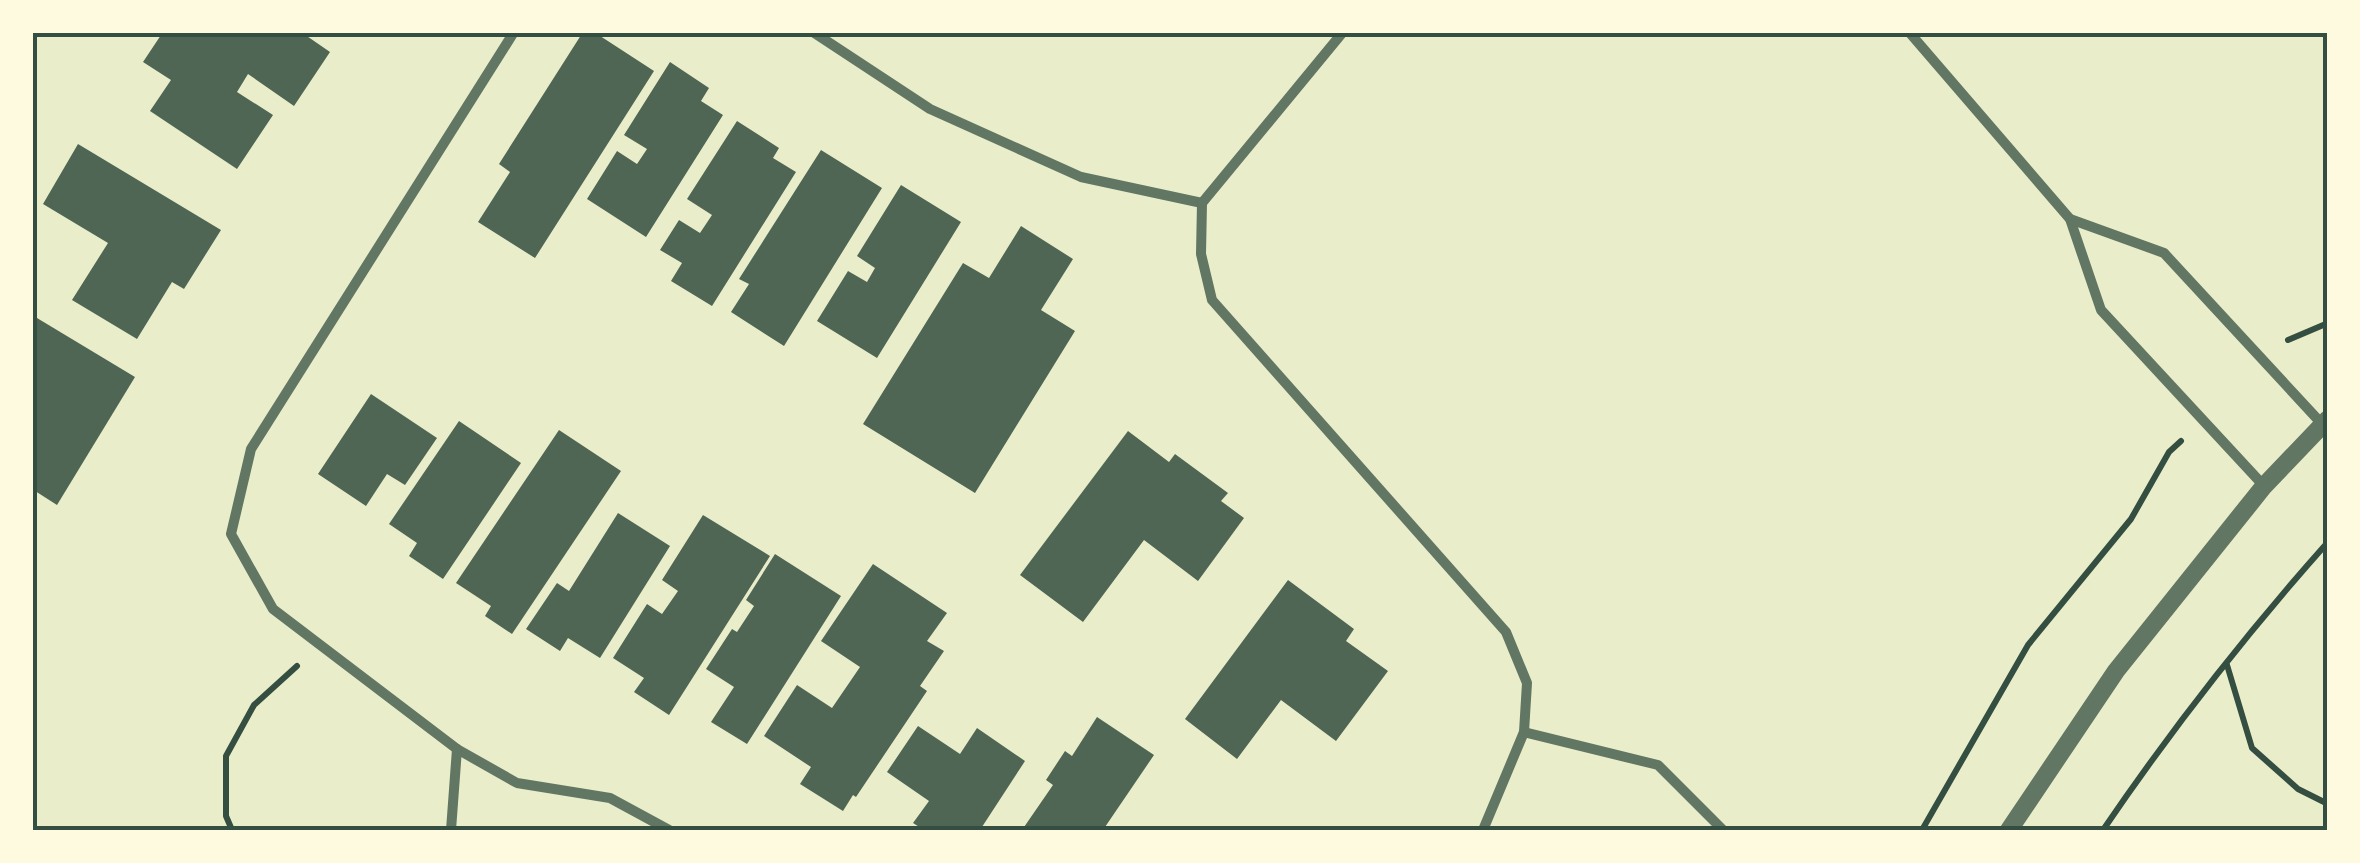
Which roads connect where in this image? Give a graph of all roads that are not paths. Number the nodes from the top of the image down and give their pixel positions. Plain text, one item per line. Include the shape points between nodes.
1 (514, 32) edge
2 (813, 32) edge
3 (1343, 32) edge
4 (1909, 32) edge
5 (1202, 202) junction
6 (2070, 218) junction
7 (2325, 422) edge
8 (2264, 486) junction
9 (1524, 732) junction
10 (457, 749) junction
11 (451, 830) edge
12 (669, 830) edge
13 (1483, 830) edge
14 (1723, 830) edge
15 (2009, 830) edge

1 - 10 street via 251,450 231,534 273,608
2 - 5 street via 930,109 1081,177
3 - 5 street
4 - 6 street
5 - 9 street via 1201,254 1212,300 1506,632 1526,683
6 - 7 street via 2164,253
6 - 8 street via 2101,310
7 - 8 street
8 - 15 street via 2116,670
9 - 13 street
9 - 14 street via 1658,764
10 - 11 street
10 - 12 street via 517,783 610,798

